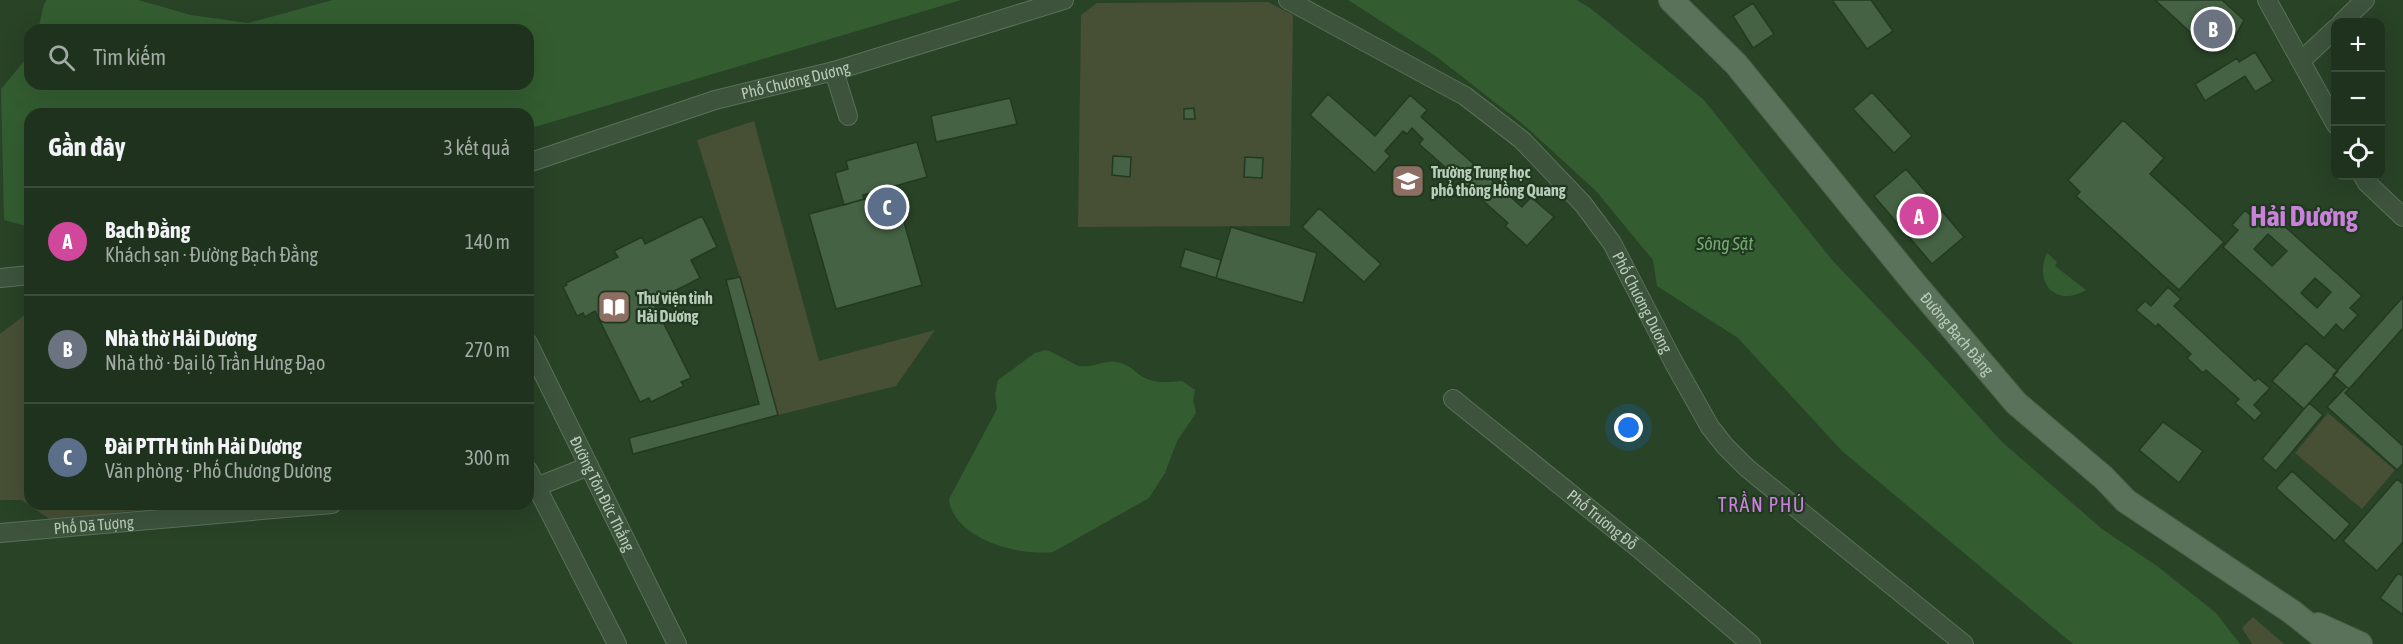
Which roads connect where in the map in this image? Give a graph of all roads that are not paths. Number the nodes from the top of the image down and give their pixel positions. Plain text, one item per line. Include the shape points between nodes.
1 (1064, 0) edge
2 (1288, 0) edge
3 (1671, 0) edge
4 (2267, 0) edge
5 (2365, 0) edge
6 (2346, 18) edge
7 (2331, 33) edge
8 (2301, 61) junction
9 (834, 71) junction
10 (848, 116) dead end
11 (2331, 116) edge
12 (534, 161) edge
13 (2365, 180) edge
14 (2403, 217) edge
15 (24, 276) edge
16 (0, 278) edge
17 (534, 355) edge
18 (1453, 399) dead end
19 (589, 466) junction
20 (534, 486) edge
21 (534, 491) edge
22 (263, 510) edge
23 (0, 533) edge
24 (2292, 612) junction
25 (617, 644) edge
26 (677, 644) edge
27 (1751, 644) edge
28 (1964, 644) edge
29 (2332, 644) edge
30 (2360, 644) edge

1 - 9 street, Phố Chương Dương
2 - 28 street, Phố Chương Dương via 1465,96 1522,140 1583,204 1612,243 1674,363 1725,446
3 - 24 main road, Đường Bạch Đằng via 1736,64 2016,403 2126,501
4 - 8 street
5 - 6 street
7 - 8 street
8 - 11 street
9 - 10 street
9 - 12 street, Phố Chương Dương via 716,100
13 - 14 street
15 - 16 street
17 - 19 street, Đường Tôn Đức Thắng
18 - 27 street, Phố Trương Đỗ
19 - 20 street
19 - 26 street, Đường Tôn Đức Thắng
21 - 25 street
22 - 23 street, Phố Dã Tượng
24 - 29 main road, Đường Bạch Đằng
24 - 30 main road, Đường Bạch Đằng

